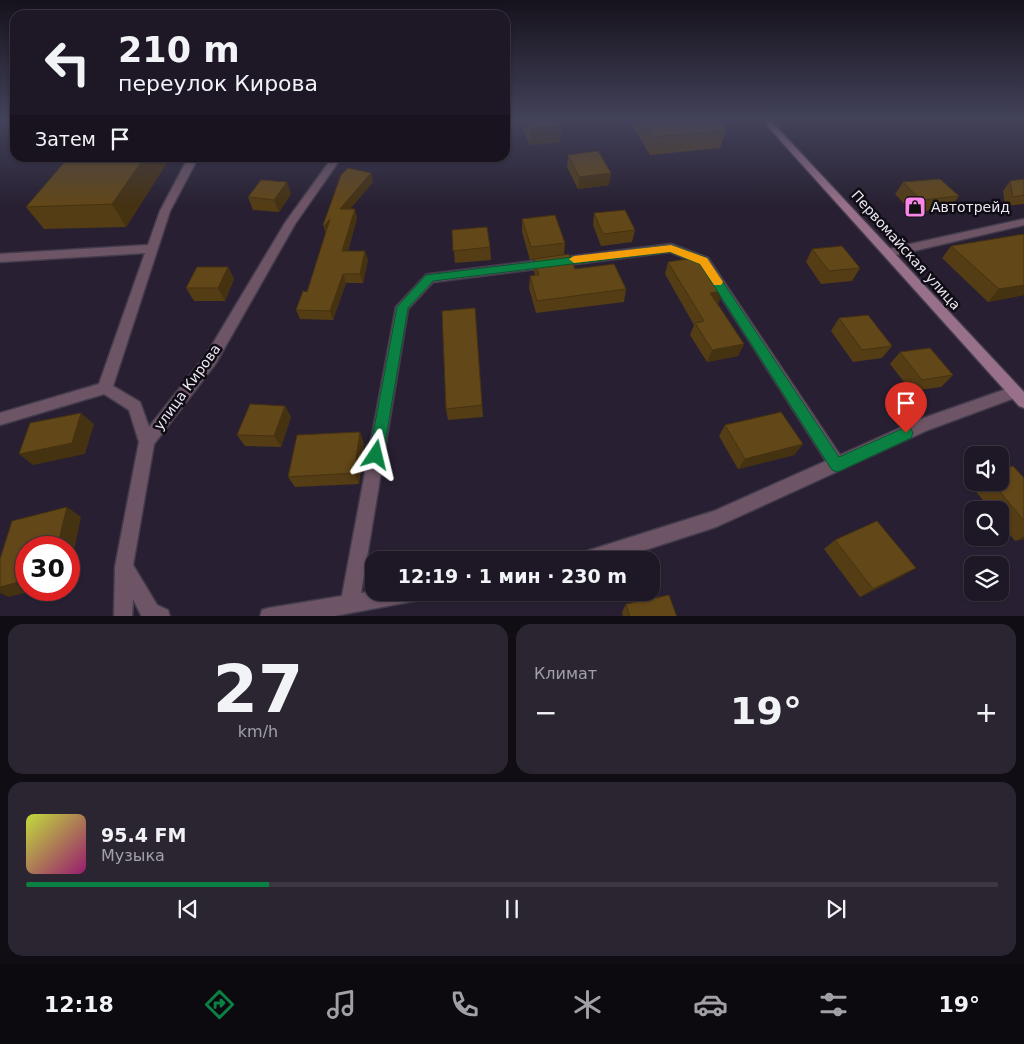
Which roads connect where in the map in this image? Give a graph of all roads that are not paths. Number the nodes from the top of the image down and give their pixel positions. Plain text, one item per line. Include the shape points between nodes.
1 (793, 149) edge
2 (192, 162) edge
3 (333, 162) edge
4 (1024, 222) edge
5 (151, 249) junction
6 (888, 252) junction
7 (0, 258) edge
8 (105, 388) junction
9 (1019, 397) edge
10 (0, 419) edge
11 (147, 442) junction
12 (837, 465) junction
13 (615, 551) edge
14 (124, 567) junction
15 (368, 601) edge
16 (350, 604) junction
17 (122, 616) edge
18 (161, 616) edge
19 (269, 616) edge

1 - 6 main road, Первомайская улица
2 - 5 street via 165,211
3 - 11 street, улица Кирова via 290,223 211,359
4 - 6 street
5 - 7 street
5 - 8 street
6 - 9 main road, Первомайская улица
8 - 10 street
8 - 11 street via 135,406
9 - 12 street via 923,426
11 - 14 street, улица Кирова
12 - 13 street via 716,519
12 - 16 street via 704,261 671,248 430,278 402,307
14 - 17 street, улица Кирова
14 - 18 street via 150,612
15 - 16 street
16 - 19 street

